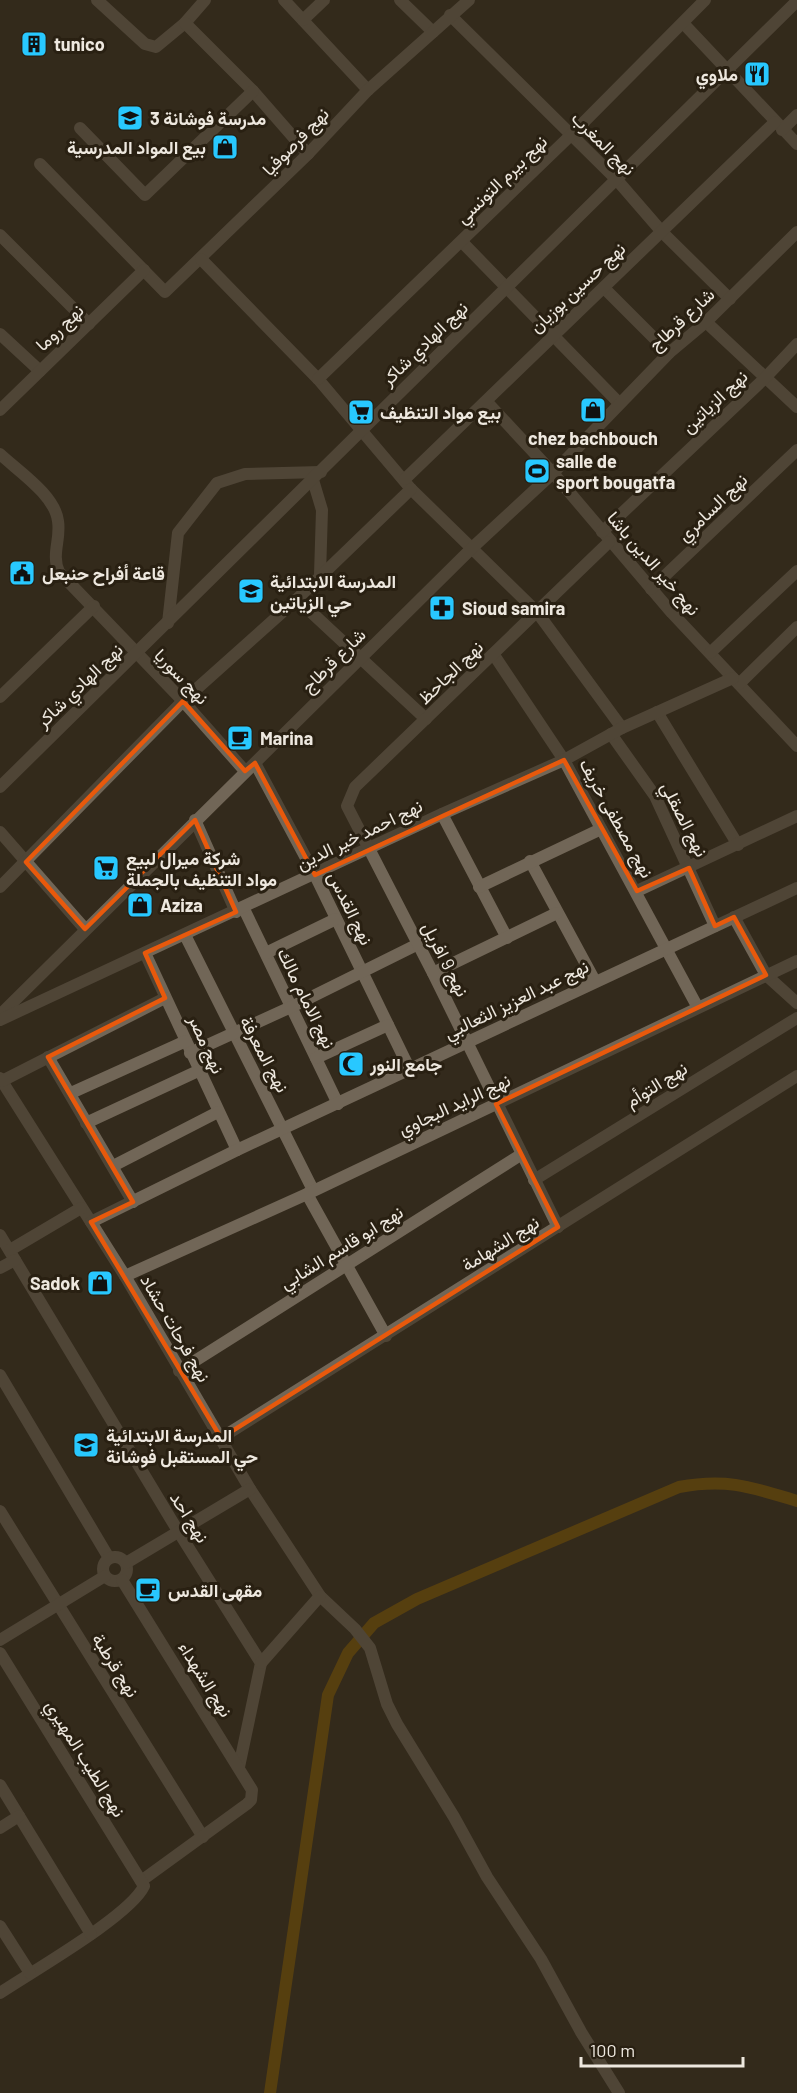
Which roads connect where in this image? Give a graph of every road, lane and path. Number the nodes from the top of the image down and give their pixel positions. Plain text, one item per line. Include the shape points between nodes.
1 (97, 0) edge
2 (205, 0) edge
3 (284, 0) edge
4 (324, 0) edge
5 (400, 0) edge
6 (469, 0) edge
7 (705, 0) edge
8 (797, 1) edge
9 (450, 15) junction
10 (303, 20) junction
11 (683, 22) junction
12 (185, 23) junction
13 (433, 32) junction
14 (729, 69) junction
15 (368, 90) junction
16 (253, 91) junction
17 (797, 115) edge
18 (778, 126) junction
19 (80, 128) dead end
20 (571, 135) junction
21 (797, 144) edge
22 (308, 154) junction
23 (40, 164) dead end
24 (617, 180) junction
25 (662, 231) junction
26 (797, 232) edge
27 (0, 235) edge
28 (462, 242) junction
29 (201, 259) junction
30 (144, 270) junction
31 (508, 287) junction
32 (604, 288) junction
33 (730, 299) junction
34 (706, 322) junction
35 (88, 324) junction
36 (0, 334) edge
37 (553, 334) junction
38 (797, 344) edge
39 (669, 353) junction
40 (40, 371) junction
41 (765, 378) junction
42 (318, 379) junction
43 (487, 402) junction
44 (619, 403) junction
45 (797, 407) edge
46 (0, 410) edge
47 (362, 430) junction
48 (797, 450) edge
49 (0, 454) edge
50 (553, 473) junction
51 (317, 476) junction
52 (408, 484) junction
53 (606, 537) junction
54 (471, 548) junction
55 (797, 571) edge
56 (320, 575) junction
57 (651, 589) junction
58 (297, 599) junction
59 (94, 606) junction
60 (537, 612) junction
61 (168, 623) junction
62 (797, 627) edge
63 (710, 653) junction
64 (136, 654) junction
65 (494, 655) junction
66 (361, 658) junction
67 (736, 681) junction
68 (0, 697) edge
69 (183, 701) junction
70 (657, 712) junction
71 (426, 719) junction
72 (622, 728) junction
73 (610, 734) junction
74 (795, 738) edge
75 (564, 760) junction
76 (255, 763) junction
77 (245, 771) junction
78 (0, 787) edge
79 (347, 806) joint
80 (442, 814) junction
81 (797, 816) edge
82 (195, 820) junction
83 (601, 829) junction
84 (0, 832) edge
85 (738, 844) junction
86 (370, 848) junction
87 (530, 861) junction
88 (26, 862) junction
89 (689, 868) junction
90 (315, 875) junction
91 (0, 887) edge
92 (479, 887) junction
93 (797, 888) edge
94 (637, 891) junction
95 (240, 910) junction
96 (557, 913) junction
97 (734, 917) junction
98 (336, 920) junction
99 (716, 926) junction
100 (85, 929) junction
101 (185, 935) junction
102 (507, 938) junction
103 (418, 944) junction
104 (667, 949) junction
105 (145, 953) junction
106 (266, 953) junction
107 (797, 961) edge
108 (363, 972) junction
109 (433, 972) junction
110 (766, 975) junction
111 (595, 981) junction
112 (165, 998) junction
113 (797, 1004) edge
114 (697, 1006) junction
115 (291, 1007) junction
116 (0, 1015) edge
117 (797, 1018) edge
118 (0, 1020) edge
119 (387, 1024) junction
120 (232, 1032) junction
121 (467, 1041) junction
122 (188, 1047) junction
123 (48, 1057) junction
124 (316, 1058) junction
125 (410, 1070) junction
126 (198, 1071) junction
127 (797, 1076) edge
128 (1, 1079) edge
129 (71, 1093) junction
130 (338, 1104) junction
131 (496, 1104) junction
132 (218, 1112) junction
133 (86, 1123) junction
134 (284, 1129) junction
135 (237, 1150) junction
136 (522, 1154) junction
137 (112, 1166) junction
138 (534, 1180) junction
139 (310, 1192) junction
140 (133, 1202) junction
141 (81, 1208) junction
142 (90, 1222) junction
143 (558, 1227) junction
144 (0, 1235) edge
145 (12, 1255) junction
146 (347, 1264) junction
147 (0, 1268) edge
148 (124, 1276) junction
149 (386, 1336) junction
150 (179, 1371) junction
151 (0, 1376) edge
152 (221, 1438) junction
153 (250, 1489) junction
154 (0, 1511) edge
155 (178, 1531) junction
156 (109, 1558) junction
157 (126, 1563) junction
158 (105, 1576) junction
159 (122, 1580) junction
160 (320, 1596) junction
161 (58, 1606) junction
162 (0, 1640) edge
163 (0, 1653) edge
164 (261, 1663) junction
165 (239, 1767) junction
166 (0, 1785) edge
167 (20, 1816) junction
168 (0, 1828) edge
169 (203, 1837) junction
170 (141, 1881) junction
171 (0, 1926) edge
172 (91, 1934) junction
173 (30, 1973) junction
174 (0, 1994) edge
175 (619, 2093) edge

1 - 12 street via 152,46 161,45
2 - 12 street
3 - 10 street
4 - 10 street
5 - 13 street
6 - 9 street, نهج فرصوفيا
7 - 11 street, نهج بيرم التونسي
8 - 14 street, نهج الهادي شاكر
9 - 13 street, نهج فرصوفيا
9 - 20 street, نهج المغرب
10 - 15 street
11 - 14 street
11 - 20 street, نهج بيرم التونسي
12 - 16 street
13 - 15 street, نهج فرصوفيا
14 - 18 street
14 - 24 street, نهج الهادي شاكر
15 - 22 street, نهج فرصوفيا
16 - 19 street via 145,195
16 - 22 street
17 - 18 street, نهج حسين بوزيان
18 - 21 street
18 - 25 street, نهج حسين بوزيان
20 - 24 street, نهج المغرب
20 - 28 street, نهج بيرم التونسي
22 - 29 street, نهج فرصوفيا
23 - 30 street
24 - 25 street, نهج المغرب
24 - 31 street, نهج الهادي شاكر
25 - 32 street, نهج حسين بوزيان
25 - 33 street, نهج المغرب
26 - 33 street, شارع قرطاج
27 - 35 street
28 - 31 street
28 - 42 street, نهج بيرم التونسي
29 - 30 street, نهج فرصوفيا via 165,292
29 - 42 street
30 - 35 street, نهج روما
31 - 37 street
31 - 47 street, نهج الهادي شاكر
32 - 37 street, نهج حسين بوزيان
32 - 39 street
33 - 34 street, شارع قرطاج
34 - 39 street, شارع قرطاج
34 - 41 street
35 - 40 street, نهج روما
36 - 40 street
37 - 43 street, نهج حسين بوزيان
37 - 44 street
38 - 41 street, نهج الزياتين
39 - 44 street, شارع قرطاج
40 - 46 street, نهج روما
41 - 45 street
41 - 53 street, نهج الزياتين
42 - 47 street
43 - 50 street, نهج خير الدين باشا
43 - 52 street, نهج حسين بوزيان
44 - 50 street, شارع قرطاج
47 - 51 street, نهج الهادي شاكر
47 - 52 street
48 - 57 street, نهج السامري
49 - 59 street, نهج سوريا via 56,510 57,567
50 - 53 street, نهج خير الدين باشا
50 - 54 street, شارع قرطاج
51 - 56 street via 322,510
51 - 61 street, نهج الهادي شاكر
51 - 61 street via 245,474 217,483 178,534
52 - 54 street
52 - 56 street, نهج حسين بوزيان
53 - 57 street, نهج خير الدين باشا
53 - 60 street, نهج الجاحظ
54 - 60 street
54 - 66 street, شارع قرطاج
55 - 63 street
56 - 58 street, نهج حسين بوزيان
57 - 63 street, نهج خير الدين باشا
58 - 66 street
58 - 69 street, نهج حسين بوزيان
59 - 64 street, نهج سوريا
59 - 68 street
60 - 65 street, نهج الجاحظ
60 - 72 street
61 - 64 street, نهج الهادي شاكر
62 - 67 street
63 - 67 street, نهج خير الدين باشا
64 - 69 street, نهج سوريا
64 - 78 street, نهج الهادي شاكر
65 - 71 street, نهج الجاحظ
65 - 75 street, نهج مصطفى خريف
66 - 71 street
66 - 76 street, شارع قرطاج
67 - 70 street, نهج احمد خير الدين
67 - 74 street, نهج خير الدين باشا
69 - 77 street, نهج سوريا
69 - 88 street, نهج حسين بوزيان
70 - 72 street, نهج احمد خير الدين
70 - 85 street
71 - 79 street, نهج الجاحظ via 355,787
72 - 73 street, نهج احمد خير الدين
73 - 75 street, نهج احمد خير الدين
73 - 89 street, نهج الصقلي via 655,796
75 - 80 street, نهج احمد خير الدين
75 - 83 street, نهج مصطفى خريف
76 - 77 street, شارع قرطاج
76 - 90 street, نهج القدس
77 - 82 street, شارع قرطاج
79 - 86 street, نهج 9 افريل
80 - 86 street, نهج احمد خير الدين
80 - 92 street
81 - 85 street
82 - 95 street, نهج الامام مالك
82 - 100 street, شارع قرطاج
83 - 87 street
83 - 94 street, نهج مصطفى خريف
84 - 88 street
85 - 89 street
86 - 90 street, نهج احمد خير الدين
86 - 103 street, نهج 9 افريل
87 - 92 street
87 - 96 street
88 - 91 street, نهج حسين بوزيان
88 - 100 street
89 - 94 street
89 - 99 street, نهج الصقلي
90 - 95 street, نهج احمد خير الدين
90 - 98 street, نهج القدس
92 - 102 street
93 - 97 street, نهج عبد العزيز الثعالبي
94 - 104 street, نهج مصطفى خريف
95 - 101 street, نهج احمد خير الدين
95 - 106 street, نهج الامام مالك
96 - 102 street
96 - 111 street
97 - 99 street, نهج عبد العزيز الثعالبي
97 - 110 street
98 - 106 street
98 - 108 street, نهج القدس
99 - 104 street, نهج عبد العزيز الثعالبي
100 - 116 street, شارع قرطاج
101 - 105 street, نهج احمد خير الدين
101 - 120 street, نهج المعرفة
102 - 109 street
103 - 108 street
103 - 109 street, نهج 9 افريل
104 - 111 street, نهج عبد العزيز الثعالبي
104 - 114 street, نهج مصطفى خريف
105 - 112 street, نهج مصر
105 - 118 street, نهج احمد خير الدين
106 - 115 street, نهج الامام مالك
107 - 110 street, نهج الرايد البجاوي
108 - 115 street
108 - 119 street, نهج القدس
109 - 121 street, نهج 9 افريل
110 - 113 street
110 - 114 street, نهج الرايد البجاوي
111 - 121 street, نهج عبد العزيز الثعالبي
112 - 122 street, نهج مصر
112 - 123 street
114 - 131 street, نهج الرايد البجاوي
115 - 120 street
115 - 124 street, نهج الامام مالك
117 - 138 street, نهج التوأم
119 - 124 street
119 - 125 street, نهج القدس
120 - 122 street
120 - 134 street, نهج المعرفة
121 - 125 street, نهج عبد العزيز الثعالبي
121 - 131 street, نهج 9 افريل
122 - 126 street, نهج مصر
122 - 129 street
123 - 128 street
123 - 129 street
124 - 130 street, نهج الامام مالك
125 - 130 street, نهج عبد العزيز الثعالبي
126 - 132 street, نهج مصر
126 - 133 street
127 - 143 street, نهج الشهامة
128 - 141 street, نهج فرحات حشاد
129 - 133 street
130 - 134 street, نهج عبد العزيز الثعالبي
131 - 136 street, نهج 9 افريل
131 - 139 street, نهج الرايد البجاوي
132 - 135 street, نهج مصر
132 - 137 street
133 - 137 street
134 - 135 street, نهج عبد العزيز الثعالبي
134 - 139 street, نهج المعرفة
135 - 140 street, نهج عبد العزيز الثعالبي
136 - 138 street, نهج 9 افريل
136 - 146 street, نهج ابو قاسم الشابي
137 - 140 street
138 - 143 street, نهج 9 افريل
139 - 146 street, نهج المعرفة
139 - 148 street, نهج الرايد البجاوي
140 - 142 street, نهج عبد العزيز الثعالبي
141 - 142 street, نهج فرحات حشاد
141 - 145 street
142 - 148 street, نهج فرحات حشاد
143 - 149 street, نهج الشهامة
144 - 145 street, نهج احد
145 - 147 street
145 - 155 street, نهج احد
146 - 149 street, نهج المعرفة
146 - 150 street, نهج ابو قاسم الشابي
148 - 150 street, نهج فرحات حشاد
149 - 152 street, نهج الشهامة
150 - 152 street, نهج فرحات حشاد
151 - 156 street
152 - 153 street, نهج فرحات حشاد
153 - 155 street
153 - 160 street, نهج فرحات حشاد
154 - 161 street, نهج قرطبة
155 - 157 street
155 - 164 street, نهج احد
156 - 157 street via 118,1557
156 - 158 street via 103,1566
157 - 159 street via 128,1572
158 - 159 street via 112,1582
158 - 161 street
159 - 165 street, نهج الشهداء
160 - 164 street
160 - 175 street, نهج فرحات حشاد via 370,1647 397,1724
161 - 162 street
161 - 169 street, نهج قرطبة
163 - 170 street, نهج الطيب المهيري
164 - 165 street
165 - 169 street, نهج الشهداء via 252,1790 250,1800
166 - 167 street
167 - 168 street
167 - 172 street
169 - 170 street
170 - 172 street via 141,1892
171 - 173 street
172 - 173 street
173 - 174 street

